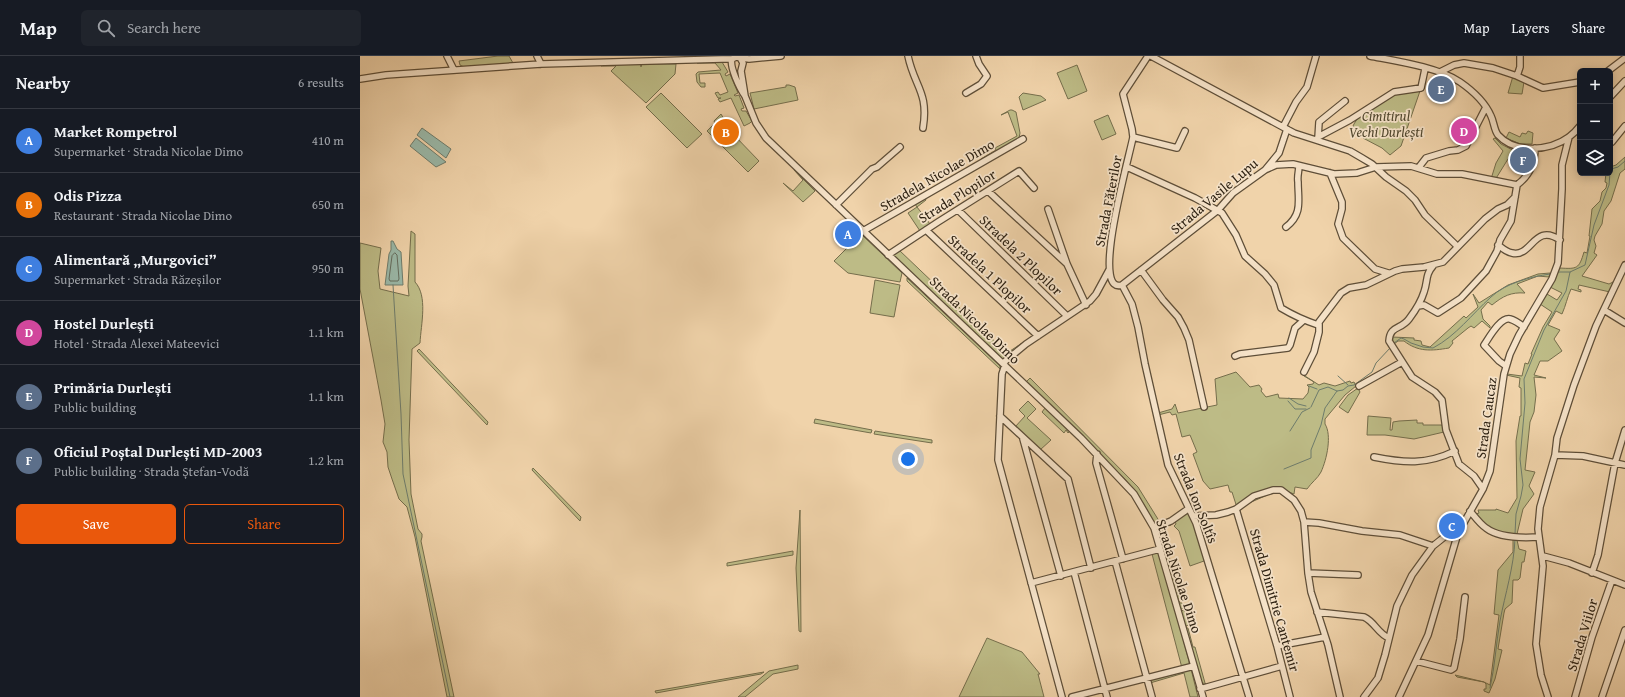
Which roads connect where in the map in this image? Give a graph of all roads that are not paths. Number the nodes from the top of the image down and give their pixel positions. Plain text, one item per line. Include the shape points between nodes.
1 (447, 56) edge
2 (537, 56) edge
3 (568, 56) edge
4 (780, 56) edge
5 (908, 56) edge
6 (976, 56) edge
7 (1149, 56) edge
8 (1316, 56) edge
9 (1370, 56) edge
10 (1520, 56) edge
11 (1625, 58) edge
12 (722, 59) junction
13 (738, 59) edge
14 (572, 62) junction
15 (541, 64) junction
16 (732, 67) junction
17 (1612, 68) edge
18 (1425, 69) junction
19 (454, 70) junction
20 (1440, 72) junction
21 (1517, 76) junction
22 (360, 79) edge
23 (1625, 81) edge
24 (1577, 82) edge
25 (966, 93) dead end
26 (1613, 94) edge
27 (745, 96) junction
28 (1345, 101) dead end
29 (1486, 107) junction
30 (1625, 126) edge
31 (923, 128) dead end
32 (1285, 128) junction
33 (1577, 129) edge
34 (1185, 131) dead end
35 (1133, 137) junction
36 (1569, 137) junction
37 (1023, 139) dead end
38 (1318, 139) junction
39 (1613, 141) edge
40 (1557, 143) junction
41 (900, 147) dead end
42 (1535, 148) junction
43 (1563, 160) junction
44 (1127, 166) junction
45 (1299, 166) junction
46 (1376, 167) junction
47 (1419, 168) junction
48 (1265, 170) junction
49 (1330, 174) junction
50 (1517, 185) junction
51 (1034, 188) dead end
52 (988, 191) junction
53 (1515, 197) junction
54 (836, 205) junction
55 (1048, 209) dead end
56 (958, 210) junction
57 (1218, 210) junction
58 (1286, 227) dead end
59 (926, 230) junction
60 (863, 231) junction
61 (1560, 240) junction
62 (1498, 245) junction
63 (1457, 246) junction
64 (888, 255) junction
65 (1068, 264) junction
66 (1625, 265) edge
67 (1433, 266) junction
68 (1109, 270) junction
69 (1141, 270) junction
70 (1388, 274) junction
71 (1625, 278) edge
72 (1618, 279) junction
73 (1121, 285) junction
74 (1086, 305) junction
75 (1418, 306) junction
76 (1604, 310) junction
77 (1067, 316) junction
78 (1304, 320) junction
79 (1625, 323) edge
80 (1318, 325) junction
81 (1524, 326) junction
82 (1038, 336) junction
83 (1235, 356) dead end
84 (1402, 362) junction
85 (1004, 364) junction
86 (1506, 366) junction
87 (1304, 372) dead end
88 (1359, 386) dead end
89 (1204, 407) dead end
90 (1000, 416) junction
91 (1625, 430) edge
92 (1023, 438) junction
93 (1455, 451) junction
94 (1097, 454) junction
95 (1555, 455) junction
96 (1374, 457) dead end
97 (1615, 463) junction
98 (1625, 466) edge
99 (1482, 489) junction
100 (1188, 509) junction
101 (1236, 509) junction
102 (1470, 512) junction
103 (1193, 516) junction
104 (1304, 522) junction
105 (1154, 528) junction
106 (1458, 533) junction
107 (1539, 538) junction
108 (1433, 546) junction
109 (1160, 549) junction
110 (1543, 556) junction
111 (1123, 559) junction
112 (1116, 561) junction
113 (1091, 568) junction
114 (1074, 572) junction
115 (1308, 573) junction
116 (1592, 573) junction
117 (1358, 575) dead end
118 (1061, 576) junction
119 (1612, 580) junction
120 (1031, 583) junction
121 (1625, 585) edge
122 (1465, 597) dead end
123 (1317, 612) junction
124 (1625, 630) edge
125 (1325, 637) junction
126 (1389, 638) junction
127 (1277, 646) junction
128 (1416, 661) junction
129 (1194, 666) junction
130 (1282, 666) junction
131 (1148, 678) junction
132 (1242, 678) junction
133 (1105, 689) junction
134 (1200, 689) junction
135 (1062, 697) edge
136 (1072, 697) edge
137 (1107, 697) edge
138 (1152, 697) edge
139 (1202, 697) edge
140 (1248, 697) edge
141 (1290, 697) edge
142 (1340, 697) edge
143 (1364, 697) edge
144 (1399, 697) edge
145 (1548, 697) edge
146 (1576, 697) edge
147 (1602, 697) edge

1 - 19 street
2 - 15 street
3 - 14 street
4 - 13 street
5 - 31 street via 924,99
6 - 25 street via 987,76 981,84
7 - 32 street
7 - 35 street, Strada Făterilor via 1123,94
8 - 32 street, Strada Vasile Lupu via 1307,87 1296,102
9 - 18 street
10 - 21 street
11 - 17 street
12 - 13 street
12 - 14 street
12 - 16 street
13 - 16 street via 731,63
13 - 16 street via 736,69
13 - 27 street, Strada Nicolae Dimo
14 - 15 street
15 - 19 street
16 - 27 street, Strada Nicolae Dimo
18 - 20 street
18 - 38 street via 1421,88 1394,92
19 - 22 street
20 - 21 street via 1464,63 1493,68
20 - 29 street via 1468,88
21 - 24 street via 1543,88
23 - 26 street
27 - 54 street, Strada Nicolae Dimo via 756,123 766,138
28 - 38 street via 1319,122
29 - 42 street via 1496,132 1503,140 1515,146
29 - 47 street via 1466,146 1426,158
30 - 39 street
32 - 38 street via 1304,137
32 - 48 street, Strada Vasile Lupu via 1279,153
33 - 36 street
34 - 35 street via 1177,148
35 - 44 street, Strada Făterilor
36 - 40 street
36 - 43 street, Strada Caucaz
37 - 60 street, Stradela Nicolae Dimo
38 - 46 street via 1350,151
40 - 42 street
40 - 43 street via 1562,150
41 - 54 street via 872,169
42 - 50 street via 1531,169
43 - 61 street, Strada Caucaz
44 - 57 street
44 - 68 street, Strada Făterilor via 1114,223
45 - 48 street via 1281,165
45 - 49 street
45 - 58 street via 1300,203 1294,218
46 - 47 street
46 - 49 street via 1357,173
46 - 63 street via 1406,191 1425,215
47 - 50 street via 1437,174 1462,174
48 - 57 street, Strada Vasile Lupu via 1233,192
49 - 70 street via 1342,202 1338,224 1343,238 1375,269
50 - 53 street
51 - 52 street, Strada Plopilor via 1019,171
52 - 56 street, Strada Plopilor
52 - 65 street
53 - 62 street via 1511,221
53 - 63 street via 1492,213
54 - 60 street, Strada Nicolae Dimo
55 - 65 street
56 - 59 street, Strada Plopilor
56 - 77 street, Stradela 2 Plopilor
57 - 69 street, Strada Vasile Lupu
57 - 78 street via 1226,218 1247,258 1274,285 1281,308
59 - 64 street, Strada Plopilor
59 - 82 street, Stradela 1 Plopilor
60 - 64 street, Strada Nicolae Dimo
61 - 62 street via 1551,235 1542,235 1522,251 1514,254
61 - 81 street, Strada Caucaz via 1556,269
62 - 75 street via 1486,271 1454,303 1438,313 1424,305
63 - 67 street via 1442,262
64 - 85 street, Strada Nicolae Dimo
65 - 74 street
66 - 72 street
67 - 70 street via 1402,269
67 - 75 street via 1427,274 1425,290
68 - 73 street via 1113,282
68 - 74 street, Strada Făterilor via 1096,294
69 - 73 street, Strada Vasile Lupu
69 - 89 street via 1184,328
70 - 80 street via 1366,285 1344,290
71 - 72 street
72 - 76 street
73 - 100 street, Strada Ion Soltîs via 1132,304 1168,465
74 - 77 street
75 - 84 street via 1406,323 1394,329 1390,335 1389,341
76 - 79 street
76 - 95 street via 1574,385 1557,438
77 - 82 street
78 - 80 street
78 - 83 street via 1294,328 1288,348
80 - 87 street via 1319,332 1314,352
81 - 86 street, Strada Caucaz
81 - 86 street via 1511,319 1506,320 1498,326 1484,346
82 - 85 street
84 - 88 street
84 - 93 street via 1412,376 1442,400 1446,430
85 - 90 street
85 - 94 street, Strada Nicolae Dimo
86 - 99 street, Strada Caucaz via 1490,470
90 - 92 street
90 - 120 street via 998,460
91 - 97 street
92 - 113 street via 1068,479
92 - 118 street
93 - 96 street via 1434,459 1410,462
93 - 99 street via 1459,464 1474,476
94 - 105 street, Strada Nicolae Dimo via 1134,494
94 - 111 street via 1096,463
95 - 97 street via 1583,456
95 - 107 street via 1540,508
97 - 98 street
97 - 116 street via 1598,555
99 - 102 street, Strada Caucaz
100 - 103 street, Strada Ion Soltîs
100 - 105 street via 1171,521
101 - 103 street via 1216,515
101 - 104 street via 1254,496 1281,490 1294,500
101 - 127 street, Strada Dimitrie Cantemir
102 - 106 street, Strada Caucaz
102 - 107 street via 1487,529 1498,534
103 - 132 street, Strada Ion Soltîs
104 - 108 street via 1400,535
104 - 115 street
105 - 109 street, Strada Nicolae Dimo
106 - 108 street via 1448,534
106 - 128 street, Strada Caucaz via 1432,622
107 - 110 street
108 - 126 street via 1408,582 1397,606
109 - 111 street
109 - 129 street, Strada Nicolae Dimo
110 - 116 street
110 - 145 street via 1536,644
111 - 112 street
112 - 113 street
112 - 131 street
113 - 114 street
114 - 118 street
114 - 133 street
115 - 117 street
115 - 123 street
116 - 119 street
118 - 120 street
119 - 121 street
119 - 146 street, Strada Viilor via 1592,637
120 - 135 street
122 - 128 street via 1454,668 1449,670
123 - 125 street
123 - 126 street via 1364,617
124 - 147 street
125 - 127 street
125 - 142 street
126 - 143 street via 1378,678
127 - 130 street, Strada Dimitrie Cantemir
128 - 144 street, Strada Caucaz
129 - 131 street
129 - 134 street, Strada Nicolae Dimo
130 - 132 street
130 - 141 street, Strada Dimitrie Cantemir
131 - 133 street
131 - 138 street
132 - 134 street
132 - 140 street, Strada Ion Soltîs
133 - 136 street
133 - 137 street
134 - 139 street, Strada Nicolae Dimo

